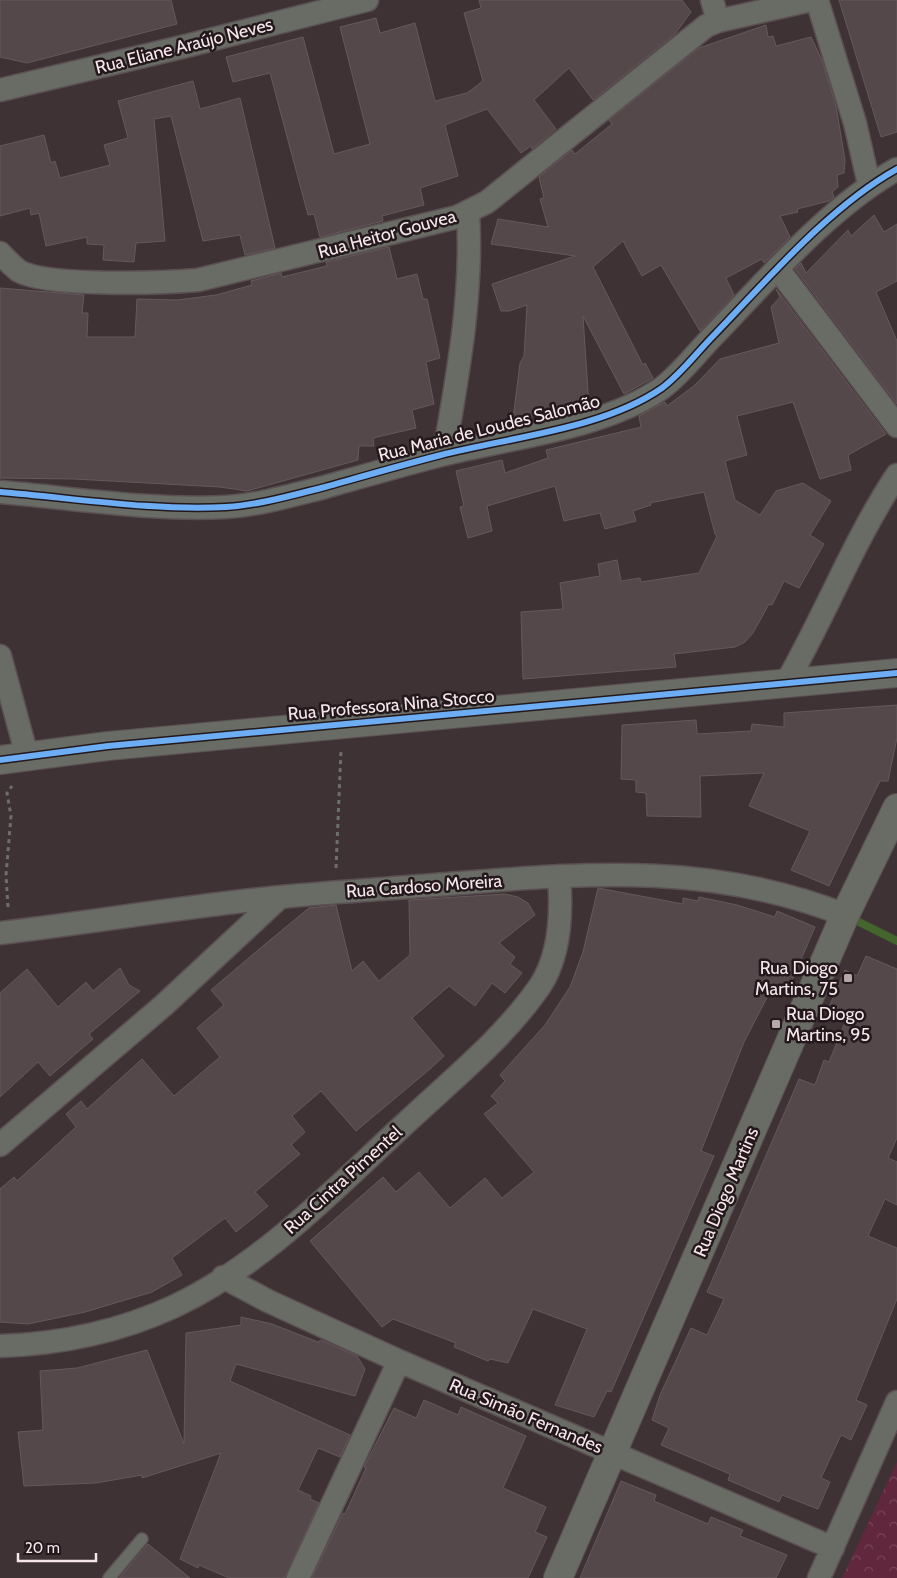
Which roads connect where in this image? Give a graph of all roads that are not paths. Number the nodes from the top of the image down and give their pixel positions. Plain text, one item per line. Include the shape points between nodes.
1 (367, 0) edge
2 (811, 0) edge
3 (817, 0) edge
4 (715, 10) edge
5 (0, 90) edge
6 (897, 169) edge
7 (869, 184) junction
8 (468, 212) junction
9 (0, 253) edge
10 (778, 269) junction
11 (897, 426) edge
12 (444, 454) junction
13 (897, 475) edge
14 (0, 492) edge
15 (0, 656) edge
16 (897, 674) edge
17 (785, 684) junction
18 (29, 756) junction
19 (0, 760) edge
20 (897, 808) edge
21 (559, 876) junction
22 (280, 897) junction
23 (845, 915) junction
24 (5, 933) edge
25 (0, 1146) edge
26 (223, 1277) junction
27 (0, 1346) edge
28 (399, 1361) junction
29 (897, 1402) edge
30 (613, 1453) junction
31 (142, 1538) dead end
32 (833, 1548) junction
33 (109, 1578) edge
34 (298, 1578) edge
35 (558, 1578) edge
36 (819, 1578) edge

1 - 5 street, Rua Eliane Araújo Neves
2 - 4 street, Rua Heitor Gouvea
3 - 7 street via 855,123
4 - 8 street, Rua Heitor Gouvea via 706,26 487,202
6 - 7 street, Rua Maria de Loudes Salomão
7 - 10 street, Rua Maria de Loudes Salomão
8 - 9 street, Rua Heitor Gouvea via 198,280 158,283 49,278 20,271
8 - 12 street via 470,253 466,310
10 - 11 street
10 - 12 street, Rua Maria de Loudes Salomão via 664,386 641,401 557,429
12 - 14 street, Rua Maria de Loudes Salomão via 294,495 229,507 170,506
13 - 17 street via 877,505
15 - 18 street
16 - 17 street, Rua Professora Nina Stocco
17 - 18 street, Rua Professora Nina Stocco
18 - 19 street, Rua Professora Nina Stocco
20 - 23 street, Rua Diogo Martins
21 - 22 street, Rua Cardoso Moreira
21 - 23 street, Rua Cardoso Moreira via 658,874 728,882 818,904
21 - 26 street, Rua Cintra Pimentel via 559,928 553,958 540,985 498,1036 274,1242
22 - 24 street, Rua Cardoso Moreira
22 - 25 street via 164,1005
23 - 30 street, Rua Diogo Martins
26 - 27 street, Rua Cintra Pimentel via 136,1323 89,1337 37,1345
26 - 28 street, Rua Simão Fernandes
28 - 30 street, Rua Simão Fernandes
28 - 34 street
29 - 32 street
30 - 32 street, Rua Simão Fernandes
30 - 35 street, Rua Diogo Martins
31 - 33 lane
32 - 36 street

